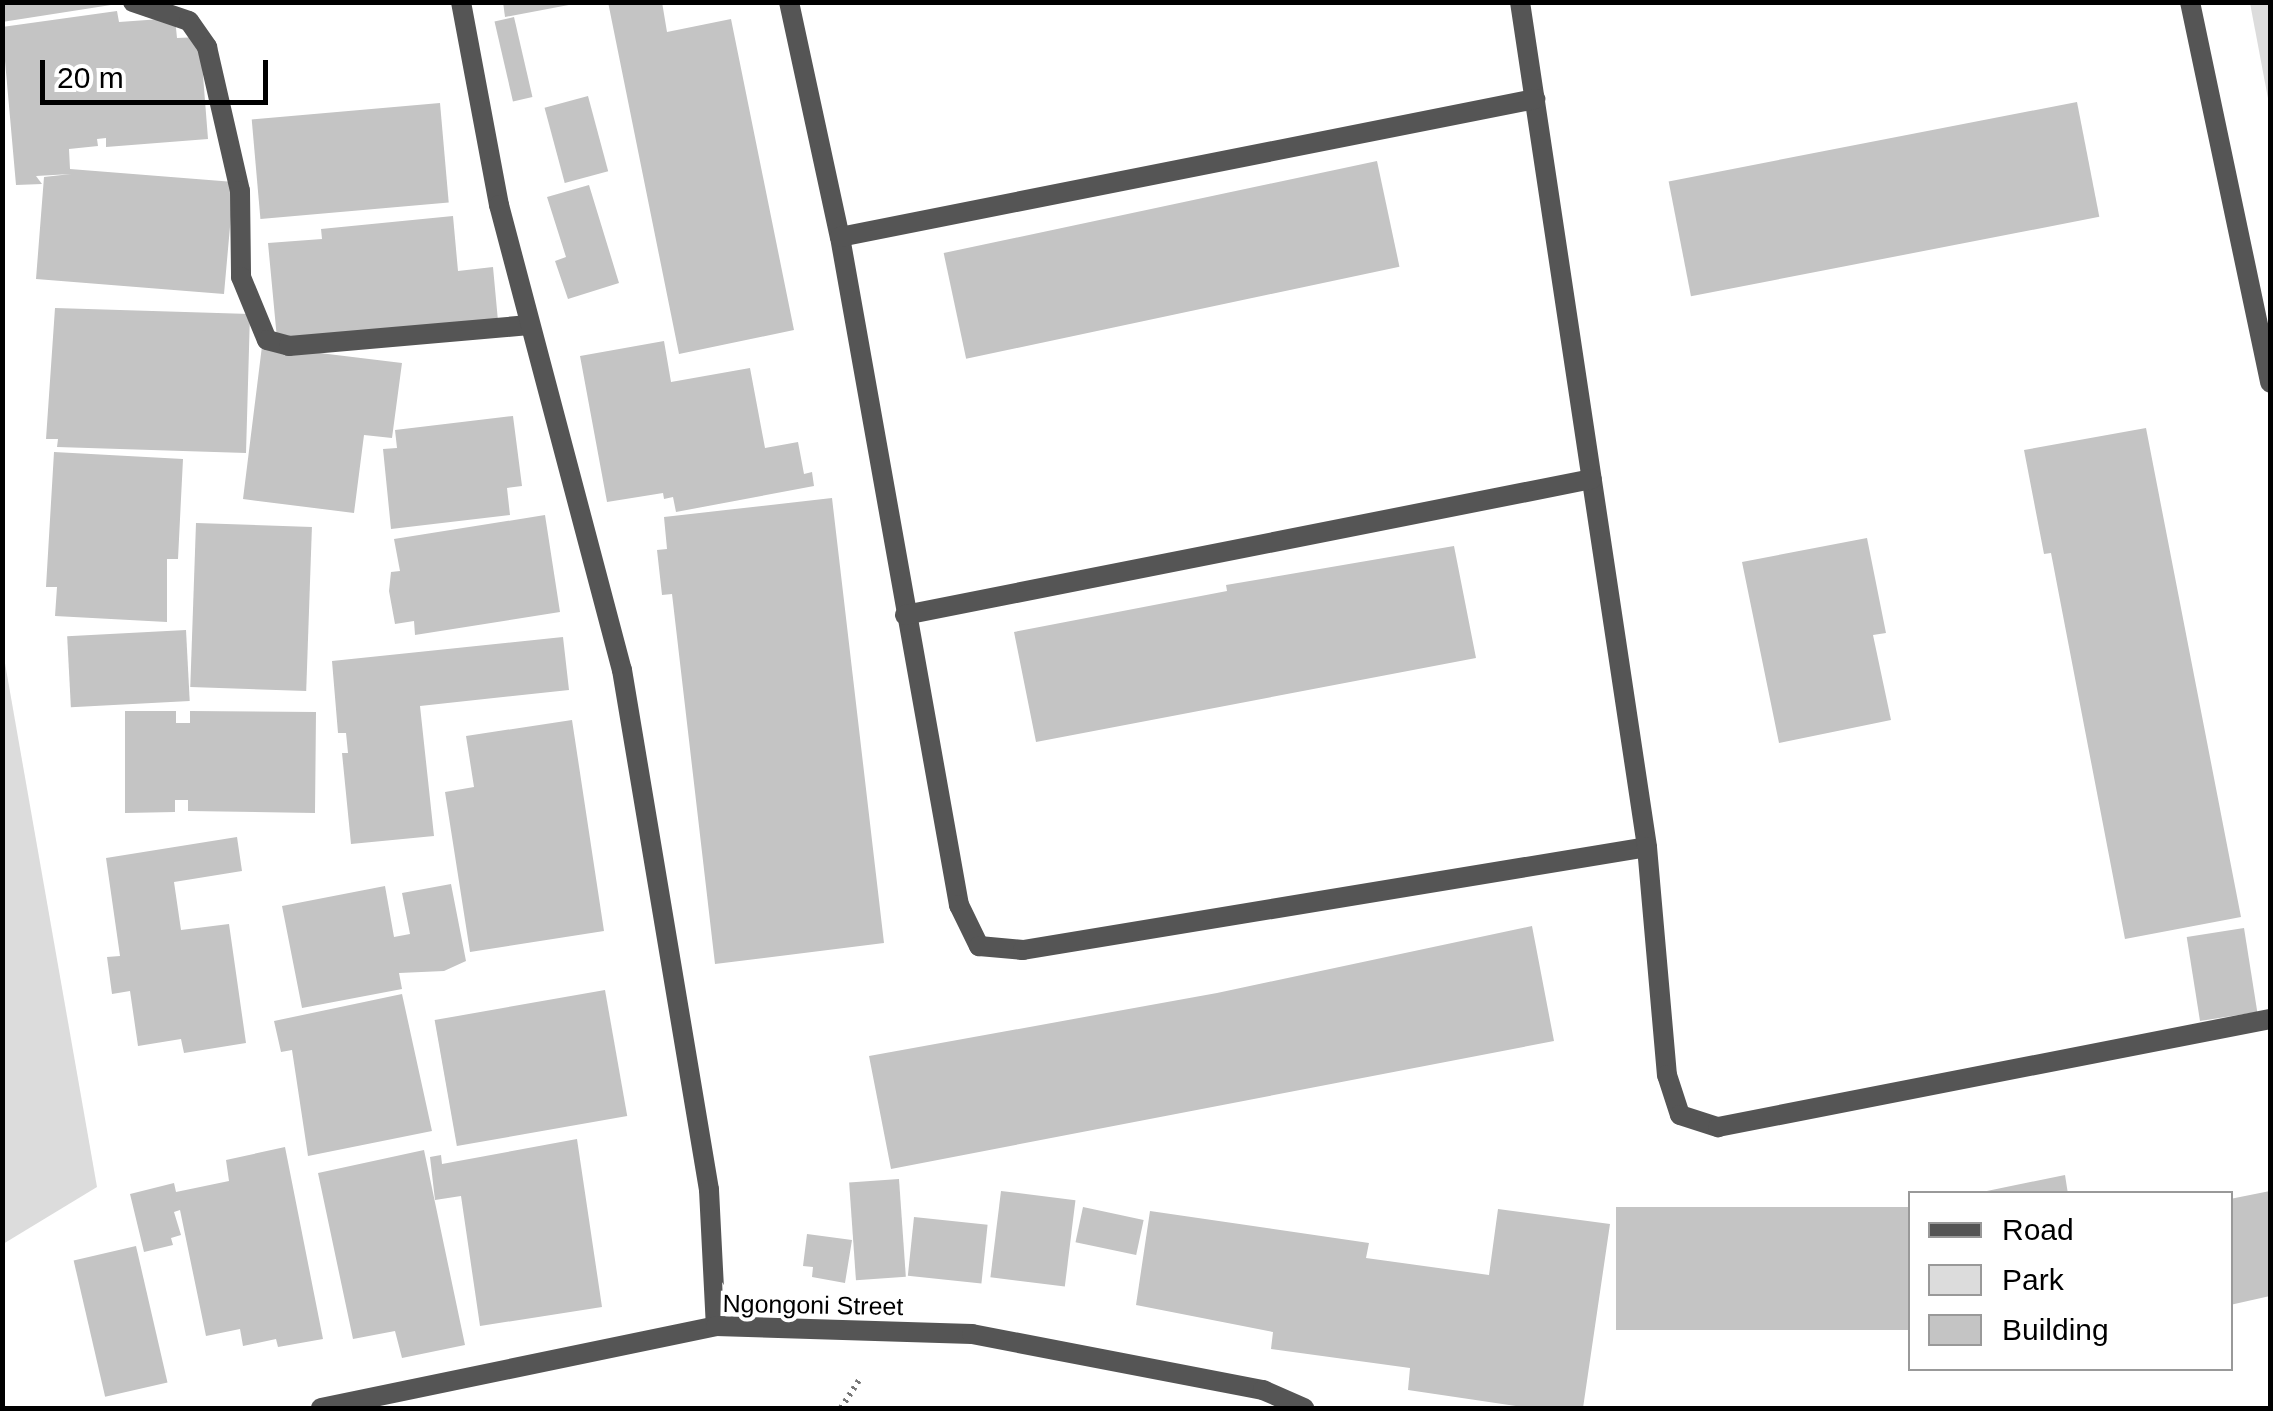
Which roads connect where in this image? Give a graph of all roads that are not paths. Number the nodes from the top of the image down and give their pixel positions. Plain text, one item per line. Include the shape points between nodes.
1 (133, 2) edge
2 (461, 2) edge
3 (789, 2) edge
4 (1520, 2) edge
5 (2190, 2) edge
6 (1536, 98) junction
7 (840, 237) junction
8 (529, 325) junction
9 (2270, 383) edge
10 (1592, 480) junction
11 (905, 615) junction
12 (1647, 847) junction
13 (2270, 1020) edge
14 (716, 1326) junction
15 (321, 1408) edge
16 (1304, 1408) edge

1 - 8 street via 189,21 207,46 240,190 241,278 267,340 289,346
2 - 8 street via 498,205
3 - 7 street
4 - 6 street
5 - 9 street
6 - 7 street
6 - 10 street
7 - 11 street
8 - 14 street via 622,670 709,1190
10 - 11 street
10 - 12 street
11 - 12 street via 959,905 979,946 1023,950
12 - 13 street via 1667,1075 1680,1116 1718,1126
14 - 15 street, Ngongoni Street
14 - 16 street, Ngongoni Street via 972,1334 1262,1390

